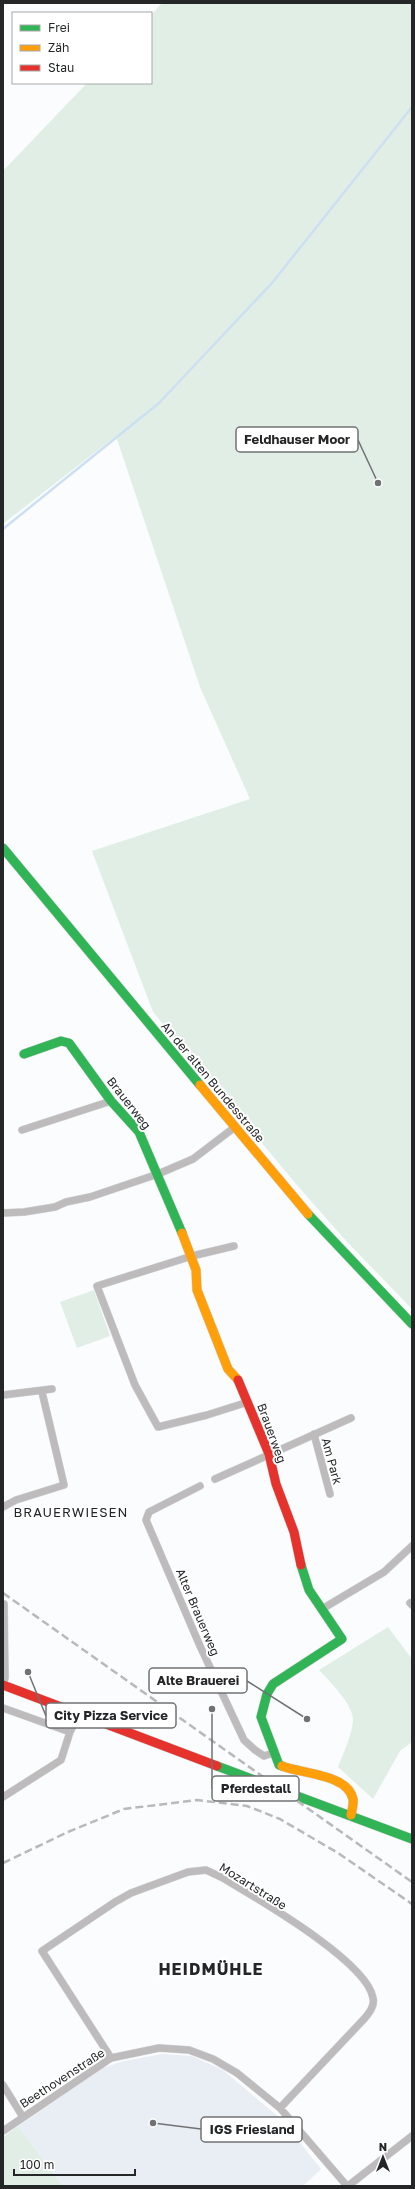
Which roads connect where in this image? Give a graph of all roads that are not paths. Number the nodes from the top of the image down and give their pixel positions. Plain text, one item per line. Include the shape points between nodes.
1 (3, 848) edge
2 (24, 1054) dead end
3 (111, 1100) junction
4 (235, 1127) junction
5 (22, 1130) dead end
6 (158, 1174) junction
7 (3, 1213) edge
8 (234, 1246) dead end
9 (192, 1256) junction
10 (412, 1324) edge
11 (52, 1389) dead end
12 (42, 1392) junction
13 (3, 1395) edge
14 (248, 1402) junction
15 (351, 1418) dead end
16 (314, 1434) junction
17 (269, 1454) junction
18 (215, 1479) dead end
19 (200, 1486) dead end
20 (330, 1494) dead end
21 (3, 1507) edge
22 (412, 1546) edge
23 (4, 1604) edge
24 (322, 1609) junction
25 (3, 1685) edge
26 (3, 1708) edge
27 (79, 1714) junction
28 (70, 1732) junction
29 (273, 1753) junction
30 (3, 1797) edge
31 (351, 1815) junction
32 (412, 1839) edge
33 (111, 2058) junction
34 (3, 2085) edge
35 (280, 2108) junction
36 (23, 2117) junction
37 (3, 2131) edge
38 (412, 2136) edge
39 (347, 2186) edge

1 - 4 street, An der alten Bundesstraße
2 - 3 street, Brauerweg via 61,1041 70,1043
3 - 5 street
3 - 6 street, Brauerweg via 139,1132
4 - 6 street via 193,1159
4 - 10 street, An der alten Bundesstraße via 319,1227
6 - 7 street via 55,1207
6 - 9 street, Brauerweg
8 - 9 street
9 - 14 street, Brauerweg via 197,1290 228,1369 240,1382
9 - 14 street via 97,1286 135,1385 158,1428
11 - 12 street
12 - 13 street
12 - 21 street via 64,1485 16,1500
14 - 17 street, Brauerweg
15 - 16 street
16 - 17 street
16 - 20 street, Am Park
17 - 18 street
17 - 24 street, Brauerweg via 276,1484 294,1532 304,1578
19 - 29 street, Alter Brauerweg via 149,1512 146,1520 244,1740 264,1756
22 - 24 street via 384,1572
23 - 25 street
24 - 29 street, Brauerweg via 342,1639 273,1684 267,1694 261,1717
25 - 27 street
26 - 28 street
27 - 28 street
27 - 31 street
28 - 30 street via 61,1760
29 - 31 street, Brauerweg via 282,1767 317,1774 342,1783 353,1799
31 - 32 street
33 - 35 street, Beethovenstraße via 159,2048 189,2050 213,2059 236,2073
33 - 35 street, Mozartstraße via 42,1951 131,1893 188,1872 206,1870 223,1878 342,1956 369,1987 374,1999 372,2009 364,2019
33 - 36 street, Beethovenstraße
34 - 36 street
35 - 39 street, Beethovenstraße
36 - 37 street, Beethovenstraße
38 - 39 street

